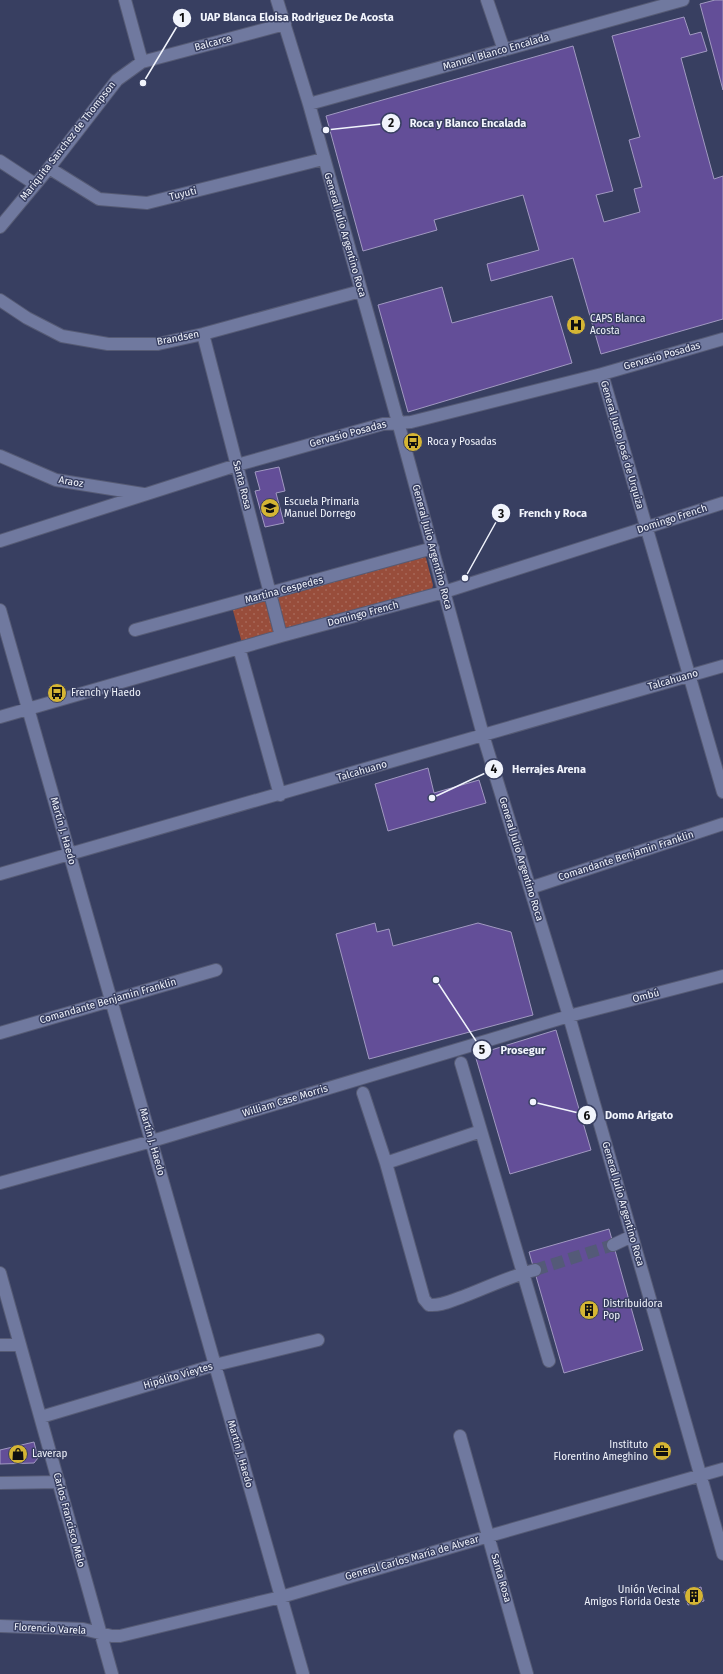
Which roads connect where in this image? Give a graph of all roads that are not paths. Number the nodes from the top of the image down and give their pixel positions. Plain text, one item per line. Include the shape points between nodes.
1 (125, 0) edge
2 (277, 0) edge
3 (487, 0) edge
4 (683, 0) edge
5 (285, 24) junction
6 (504, 50) junction
7 (142, 62) junction
8 (309, 104) junction
9 (323, 159) junction
10 (0, 161) edge
11 (49, 168) junction
12 (35, 184) junction
13 (0, 227) edge
14 (361, 291) junction
15 (0, 300) edge
16 (203, 334) junction
17 (723, 339) edge
18 (602, 374) junction
19 (398, 422) junction
20 (0, 456) edge
21 (237, 465) junction
22 (147, 494) junction
23 (723, 503) edge
24 (646, 527) junction
25 (0, 541) edge
26 (433, 548) junction
27 (444, 592) junction
28 (270, 594) junction
29 (0, 610) edge
30 (135, 630) dead end
31 (281, 636) junction
32 (239, 648) junction
33 (723, 666) edge
34 (688, 676) junction
35 (29, 708) junction
36 (0, 717) edge
37 (483, 735) junction
38 (723, 792) edge
39 (280, 795) junction
40 (723, 824) edge
41 (69, 856) junction
42 (0, 874) edge
43 (530, 888) junction
44 (216, 970) dead end
45 (723, 976) edge
46 (111, 1000) junction
47 (569, 1016) junction
48 (0, 1032) edge
49 (461, 1063) dead end
50 (363, 1093) dead end
51 (481, 1131) junction
52 (152, 1141) junction
53 (386, 1163) junction
54 (0, 1183) edge
55 (632, 1236) junction
56 (613, 1245) tunnel mouth
57 (534, 1270) tunnel mouth
58 (0, 1273) edge
59 (522, 1273) junction
60 (318, 1340) dead end
61 (0, 1345) edge
62 (20, 1345) junction
63 (549, 1362) dead end
64 (215, 1365) junction
65 (41, 1417) junction
66 (460, 1436) dead end
67 (723, 1469) edge
68 (701, 1475) junction
69 (59, 1482) junction
70 (0, 1483) edge
71 (489, 1536) junction
72 (723, 1554) edge
73 (281, 1597) junction
74 (0, 1626) edge
75 (99, 1633) junction
76 (112, 1674) edge
77 (303, 1674) edge
78 (528, 1674) edge

1 - 7 street
2 - 5 street, General Julio Argentino Roca
3 - 6 street
4 - 6 street, Manuel Blanco Encalada
5 - 7 street, Balcarce
5 - 8 street, General Julio Argentino Roca
6 - 8 street, Manuel Blanco Encalada
7 - 11 street, Mariquita Sanchez de Thompson via 117,80
8 - 9 street, General Julio Argentino Roca
9 - 11 street, Tuyuti via 147,203 99,199
9 - 14 street, General Julio Argentino Roca
10 - 12 street
11 - 12 street, Mariquita Sanchez de Thompson
12 - 13 street, Mariquita Sanchez de Thompson
14 - 16 street, Brandsen
14 - 19 street, General Julio Argentino Roca
15 - 16 street, Brandsen via 62,336 108,344 158,344
16 - 21 street, Santa Rosa
17 - 18 street, Gervasio Posadas
18 - 19 street, Gervasio Posadas via 411,422
18 - 24 street, General Justo José de Urquiza
19 - 21 street, Gervasio Posadas
19 - 26 street, General Julio Argentino Roca
20 - 22 street, Araoz via 56,480
21 - 22 street, Gervasio Posadas
21 - 28 street, Santa Rosa
22 - 25 street, Gervasio Posadas
23 - 24 street, Domingo French
24 - 27 street, Domingo French
24 - 34 street, General Justo José de Urquiza
26 - 27 street, General Julio Argentino Roca
26 - 28 street, Martina Cespedes
27 - 31 street, Domingo French
27 - 37 street, General Julio Argentino Roca
28 - 30 street, Martina Cespedes
28 - 31 street, Santa Rosa
29 - 35 street, Martín J. Haedo
31 - 32 street, Domingo French
32 - 35 street, Domingo French
32 - 39 street
33 - 34 street, Talcahuano
34 - 37 street, Talcahuano
34 - 38 street, General Justo José de Urquiza
35 - 36 street, Domingo French
35 - 41 street, Martín J. Haedo
37 - 39 street, Talcahuano
37 - 43 street, General Julio Argentino Roca
39 - 41 street, Talcahuano
40 - 43 street, Comandante Benjamin Franklin
41 - 42 street, Talcahuano
41 - 46 street, Martín J. Haedo
43 - 47 street, General Julio Argentino Roca
44 - 46 street, Comandante Benjamin Franklin
45 - 47 street, Ombú
46 - 48 street, Comandante Benjamin Franklin
46 - 52 street, Martín J. Haedo
47 - 52 street, William Case Morris
47 - 55 street, General Julio Argentino Roca
49 - 51 street
50 - 53 street
51 - 53 street
51 - 59 street
52 - 54 street, William Case Morris
52 - 64 street, Martín J. Haedo
53 - 59 street via 424,1298 429,1305 439,1306
55 - 56 street
55 - 68 street, General Julio Argentino Roca
57 - 59 street
58 - 62 street, Carlos Francisco Melo
59 - 63 street
60 - 64 street, Hipólito Vieytes
61 - 62 street
62 - 65 street, Carlos Francisco Melo
64 - 65 street, Hipólito Vieytes
64 - 73 street, Martín J. Haedo
65 - 69 street, Carlos Francisco Melo
66 - 71 street, Santa Rosa
67 - 68 street, General Carlos María de Alvear
68 - 71 street, General Carlos María de Alvear
68 - 72 street, General Julio Argentino Roca
69 - 70 street
69 - 75 street, Carlos Francisco Melo
71 - 73 street, General Carlos María de Alvear
71 - 78 street, Santa Rosa
73 - 75 street, General Carlos María de Alvear via 120,1636
73 - 77 street, Martín J. Haedo
74 - 75 street, Florencio Varela via 83,1629
75 - 76 street, Carlos Francisco Melo

